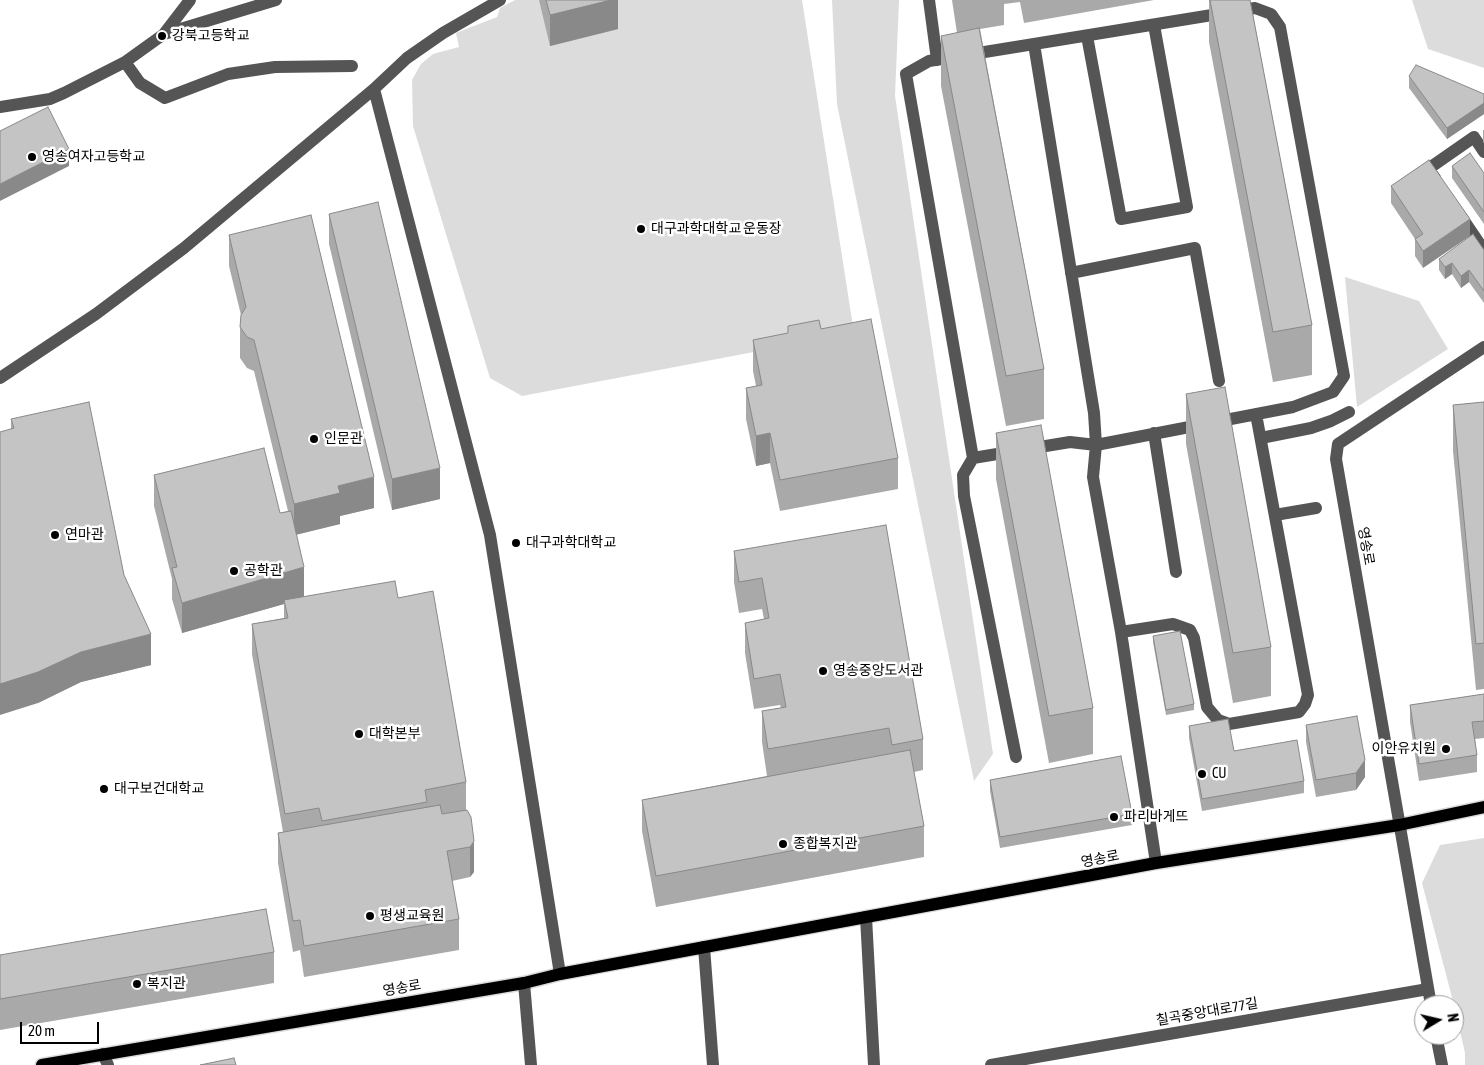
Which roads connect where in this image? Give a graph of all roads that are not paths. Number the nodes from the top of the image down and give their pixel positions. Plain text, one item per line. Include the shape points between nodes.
1 (190, 0) edge
2 (276, 0) edge
3 (500, 0) edge
4 (928, 0) edge
5 (1229, 6) edge
6 (1154, 25) junction
7 (164, 34) junction
8 (1087, 36) junction
9 (1034, 44) junction
10 (937, 60) junction
11 (124, 62) junction
12 (352, 66) dead end
13 (374, 89) junction
14 (0, 107) edge
15 (1484, 152) edge
16 (1439, 185) edge
17 (1450, 201) edge
18 (1484, 250) edge
19 (1071, 273) junction
20 (1484, 347) edge
21 (0, 378) edge
22 (1219, 381) dead end
23 (1349, 412) dead end
24 (1256, 414) junction
25 (1154, 433) junction
26 (1261, 438) junction
27 (1096, 445) junction
28 (973, 458) junction
29 (1316, 508) dead end
30 (1275, 515) junction
31 (1176, 572) dead end
32 (1121, 632) junction
33 (1016, 757) dead end
34 (1484, 807) edge
35 (1399, 825) junction
36 (1156, 863) junction
37 (866, 917) junction
38 (704, 947) junction
39 (560, 974) junction
40 (524, 982) junction
41 (1428, 989) junction
42 (1429, 995) edge
43 (1438, 1045) edge
44 (106, 1060) edge
45 (42, 1065) edge
46 (531, 1065) edge
47 (713, 1065) edge
48 (874, 1065) edge
49 (991, 1065) edge
50 (1442, 1065) edge

1 - 7 street
2 - 7 street
3 - 13 street via 443,33 408,58
4 - 10 street
5 - 6 street
5 - 24 street via 1255,8 1271,14 1280,27 1344,376 1333,392 1293,407
6 - 8 street
6 - 8 street via 1187,207 1121,219
7 - 11 street
8 - 9 street
9 - 10 street
9 - 19 street
10 - 28 street via 906,74
11 - 12 street via 140,83 165,98 228,74 275,67
11 - 14 street via 64,93
13 - 21 street via 184,248 96,314
13 - 39 street via 490,535
15 - 16 street via 1474,137 1428,168
17 - 18 street
19 - 22 street via 1195,248
19 - 27 street
20 - 35 street, 영송로 via 1338,444 1336,459
23 - 26 street via 1311,428
24 - 25 street
24 - 26 street
25 - 27 street
25 - 31 street
26 - 30 street
27 - 28 street via 1070,442
27 - 32 street via 1094,477
28 - 33 street via 963,475 964,496
29 - 30 street
30 - 32 street via 1308,695 1299,712 1229,724 1218,720 1207,707 1190,630 1173,624
32 - 36 street
34 - 35 main road, 영송로
35 - 36 main road, 영송로
35 - 41 street
36 - 37 main road, 영송로
37 - 38 main road, 영송로
37 - 48 street
38 - 39 main road, 영송로
38 - 47 street
39 - 40 main road, 영송로
40 - 44 main road, 영송로
40 - 46 street
41 - 42 street
41 - 49 street, 칠곡중앙대로77길
43 - 50 street
44 - 45 main road, 영송로

